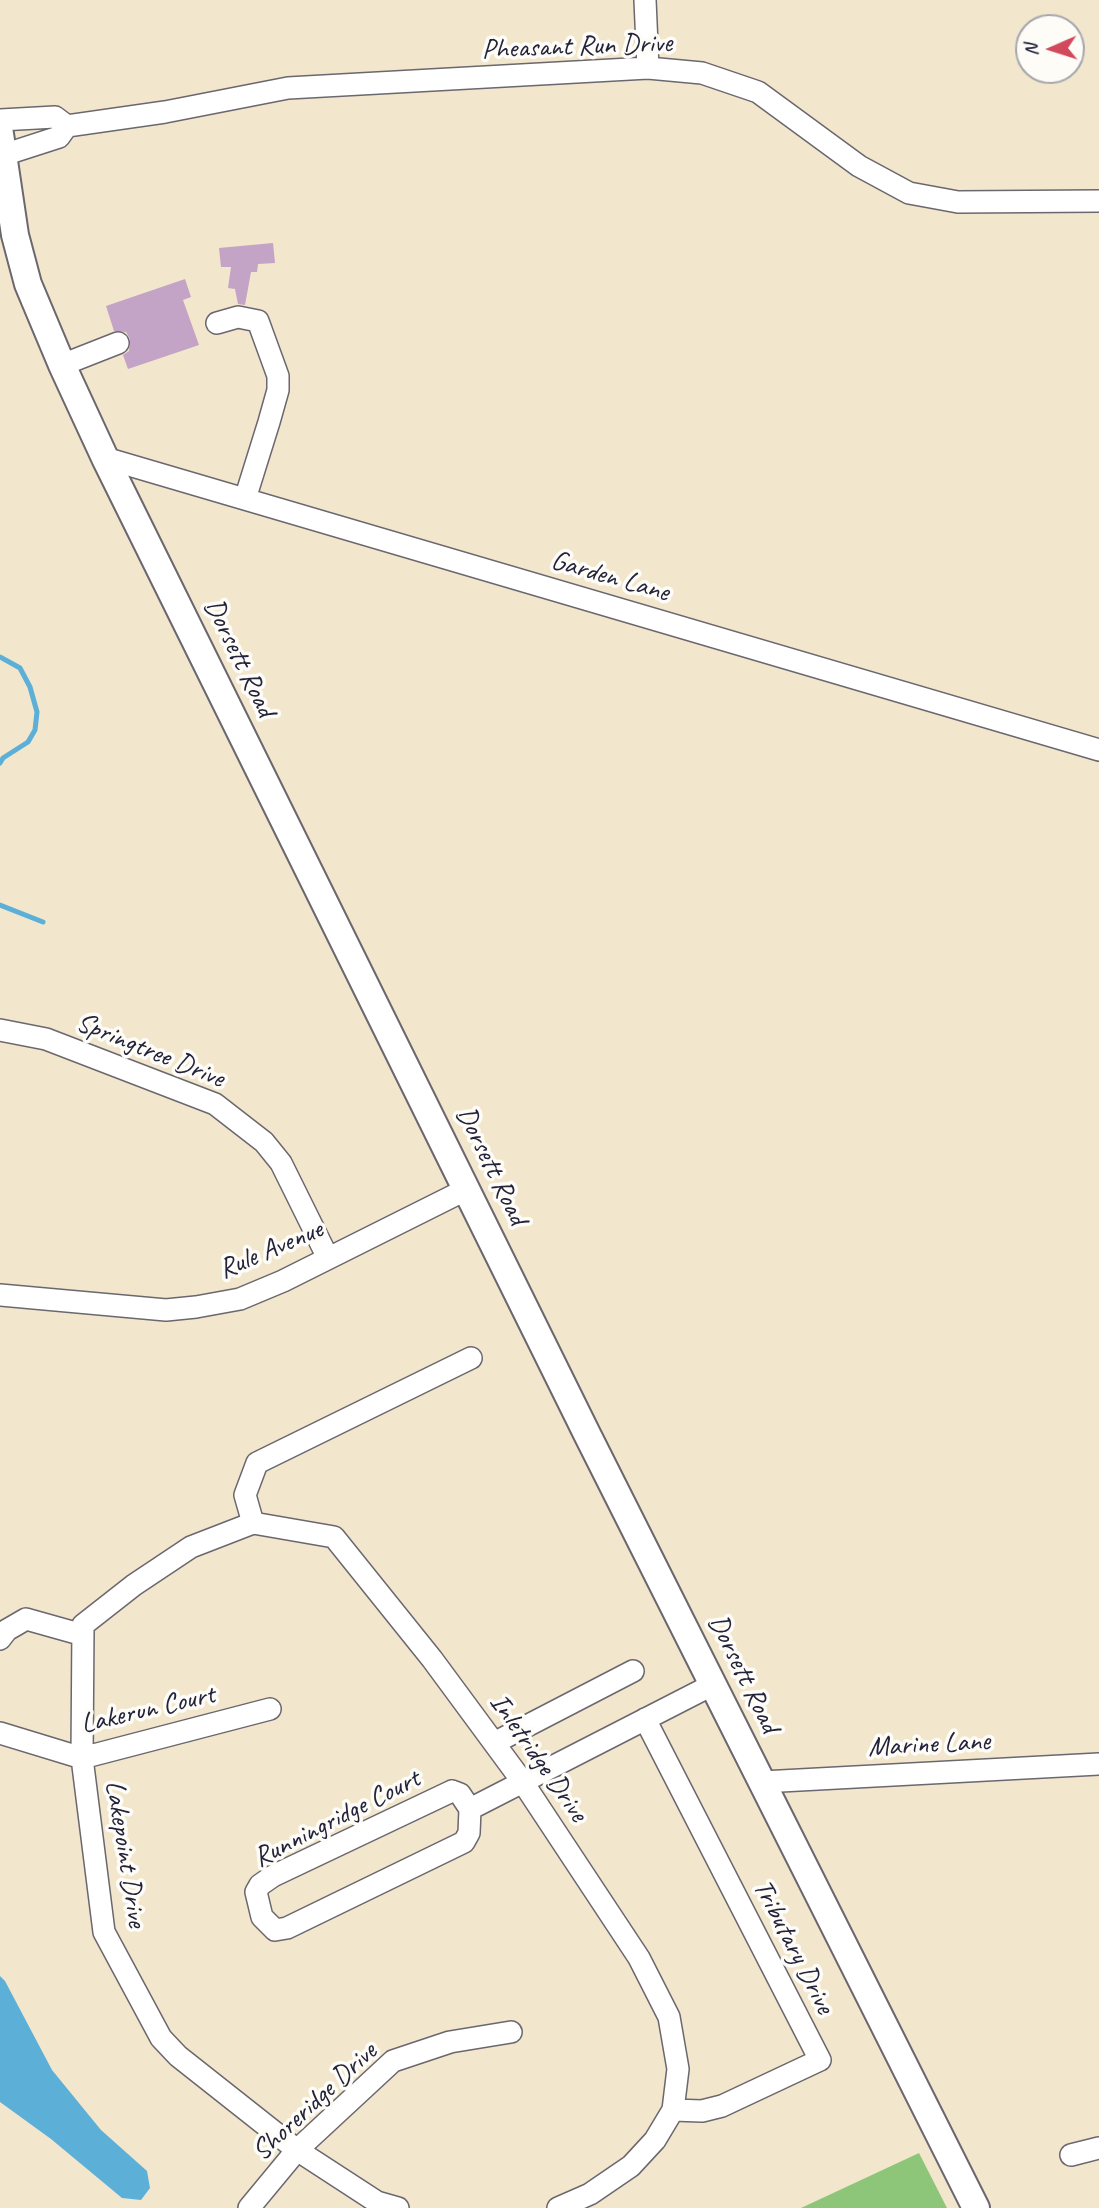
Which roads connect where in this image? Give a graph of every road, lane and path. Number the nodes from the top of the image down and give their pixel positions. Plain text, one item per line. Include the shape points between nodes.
1 (645, 0) edge
2 (648, 68) junction
3 (0, 120) edge
4 (67, 126) junction
5 (1, 149) edge
6 (1099, 201) edge
7 (217, 323) dead end
8 (118, 343) dead end
9 (62, 365) junction
10 (105, 458) junction
11 (245, 499) junction
12 (1099, 750) edge
13 (0, 1030) edge
14 (467, 1189) junction
15 (328, 1258) junction
16 (0, 1295) edge
17 (471, 1358) dead end
18 (253, 1523) junction
19 (83, 1630) junction
20 (0, 1639) edge
21 (633, 1671) dead end
22 (712, 1685) junction
23 (270, 1709) dead end
24 (645, 1719) junction
25 (0, 1733) edge
26 (494, 1743) junction
27 (82, 1758) junction
28 (1099, 1764) edge
29 (522, 1781) junction
30 (762, 1782) junction
31 (470, 1809) junction
32 (511, 2032) dead end
33 (673, 2110) junction
34 (1099, 2148) edge
35 (297, 2150) junction
36 (1071, 2155) dead end
37 (249, 2208) edge
38 (398, 2208) edge
39 (558, 2208) edge
40 (976, 2208) edge

1 - 2 street
2 - 4 street, Pheasant Run Drive via 288,88
2 - 6 street, Pheasant Run Drive via 702,73 758,92 859,166 909,193 958,202
3 - 4 street, Pheasant Run Drive via 55,117
4 - 5 street, Pheasant Run Drive via 59,137
5 - 9 main road, Dorsett Road via 28,284
7 - 11 street via 238,317 258,321 278,376 278,390
8 - 9 street
9 - 10 main road, Dorsett Road
10 - 11 street, Garden Lane
10 - 14 main road, Dorsett Road
11 - 12 street, Garden Lane
13 - 15 street, Springtree Drive via 46,1039 215,1104 264,1142 281,1163
14 - 15 street, Rule Avenue
14 - 22 main road, Dorsett Road
15 - 16 street, Rule Avenue via 240,1298 196,1307 136,1309
17 - 18 street via 257,1463 245,1495
18 - 19 street via 191,1547 134,1585
18 - 26 street, Inletridge Drive via 334,1537
19 - 20 street via 26,1619
19 - 27 street, Lakepoint Drive
21 - 26 street
22 - 24 street
22 - 30 main road, Dorsett Road
23 - 27 street, Lakerun Court
24 - 29 street
24 - 33 street, Tributary Drive via 820,2060 722,2106
25 - 27 street, Lakerun Court
26 - 29 street, Inletridge Drive
27 - 35 street, Lakepoint Drive via 104,1932 161,2038
28 - 30 street, Marine Lane
29 - 31 street
29 - 33 street, Inletridge Drive via 639,1958 669,2017 678,2069
30 - 40 main road, Dorsett Road
31 - 31 street, Runningridge Court via 460,1794 452,1791 273,1876 256,1892 262,1917 275,1930 287,1928 464,1842
32 - 35 street, Shoreridge Drive via 450,2042 393,2062
33 - 39 street via 655,2140 631,2166 590,2194
34 - 36 street
35 - 37 street, Shoreridge Drive
35 - 38 street, Lakepoint Drive via 377,2202

